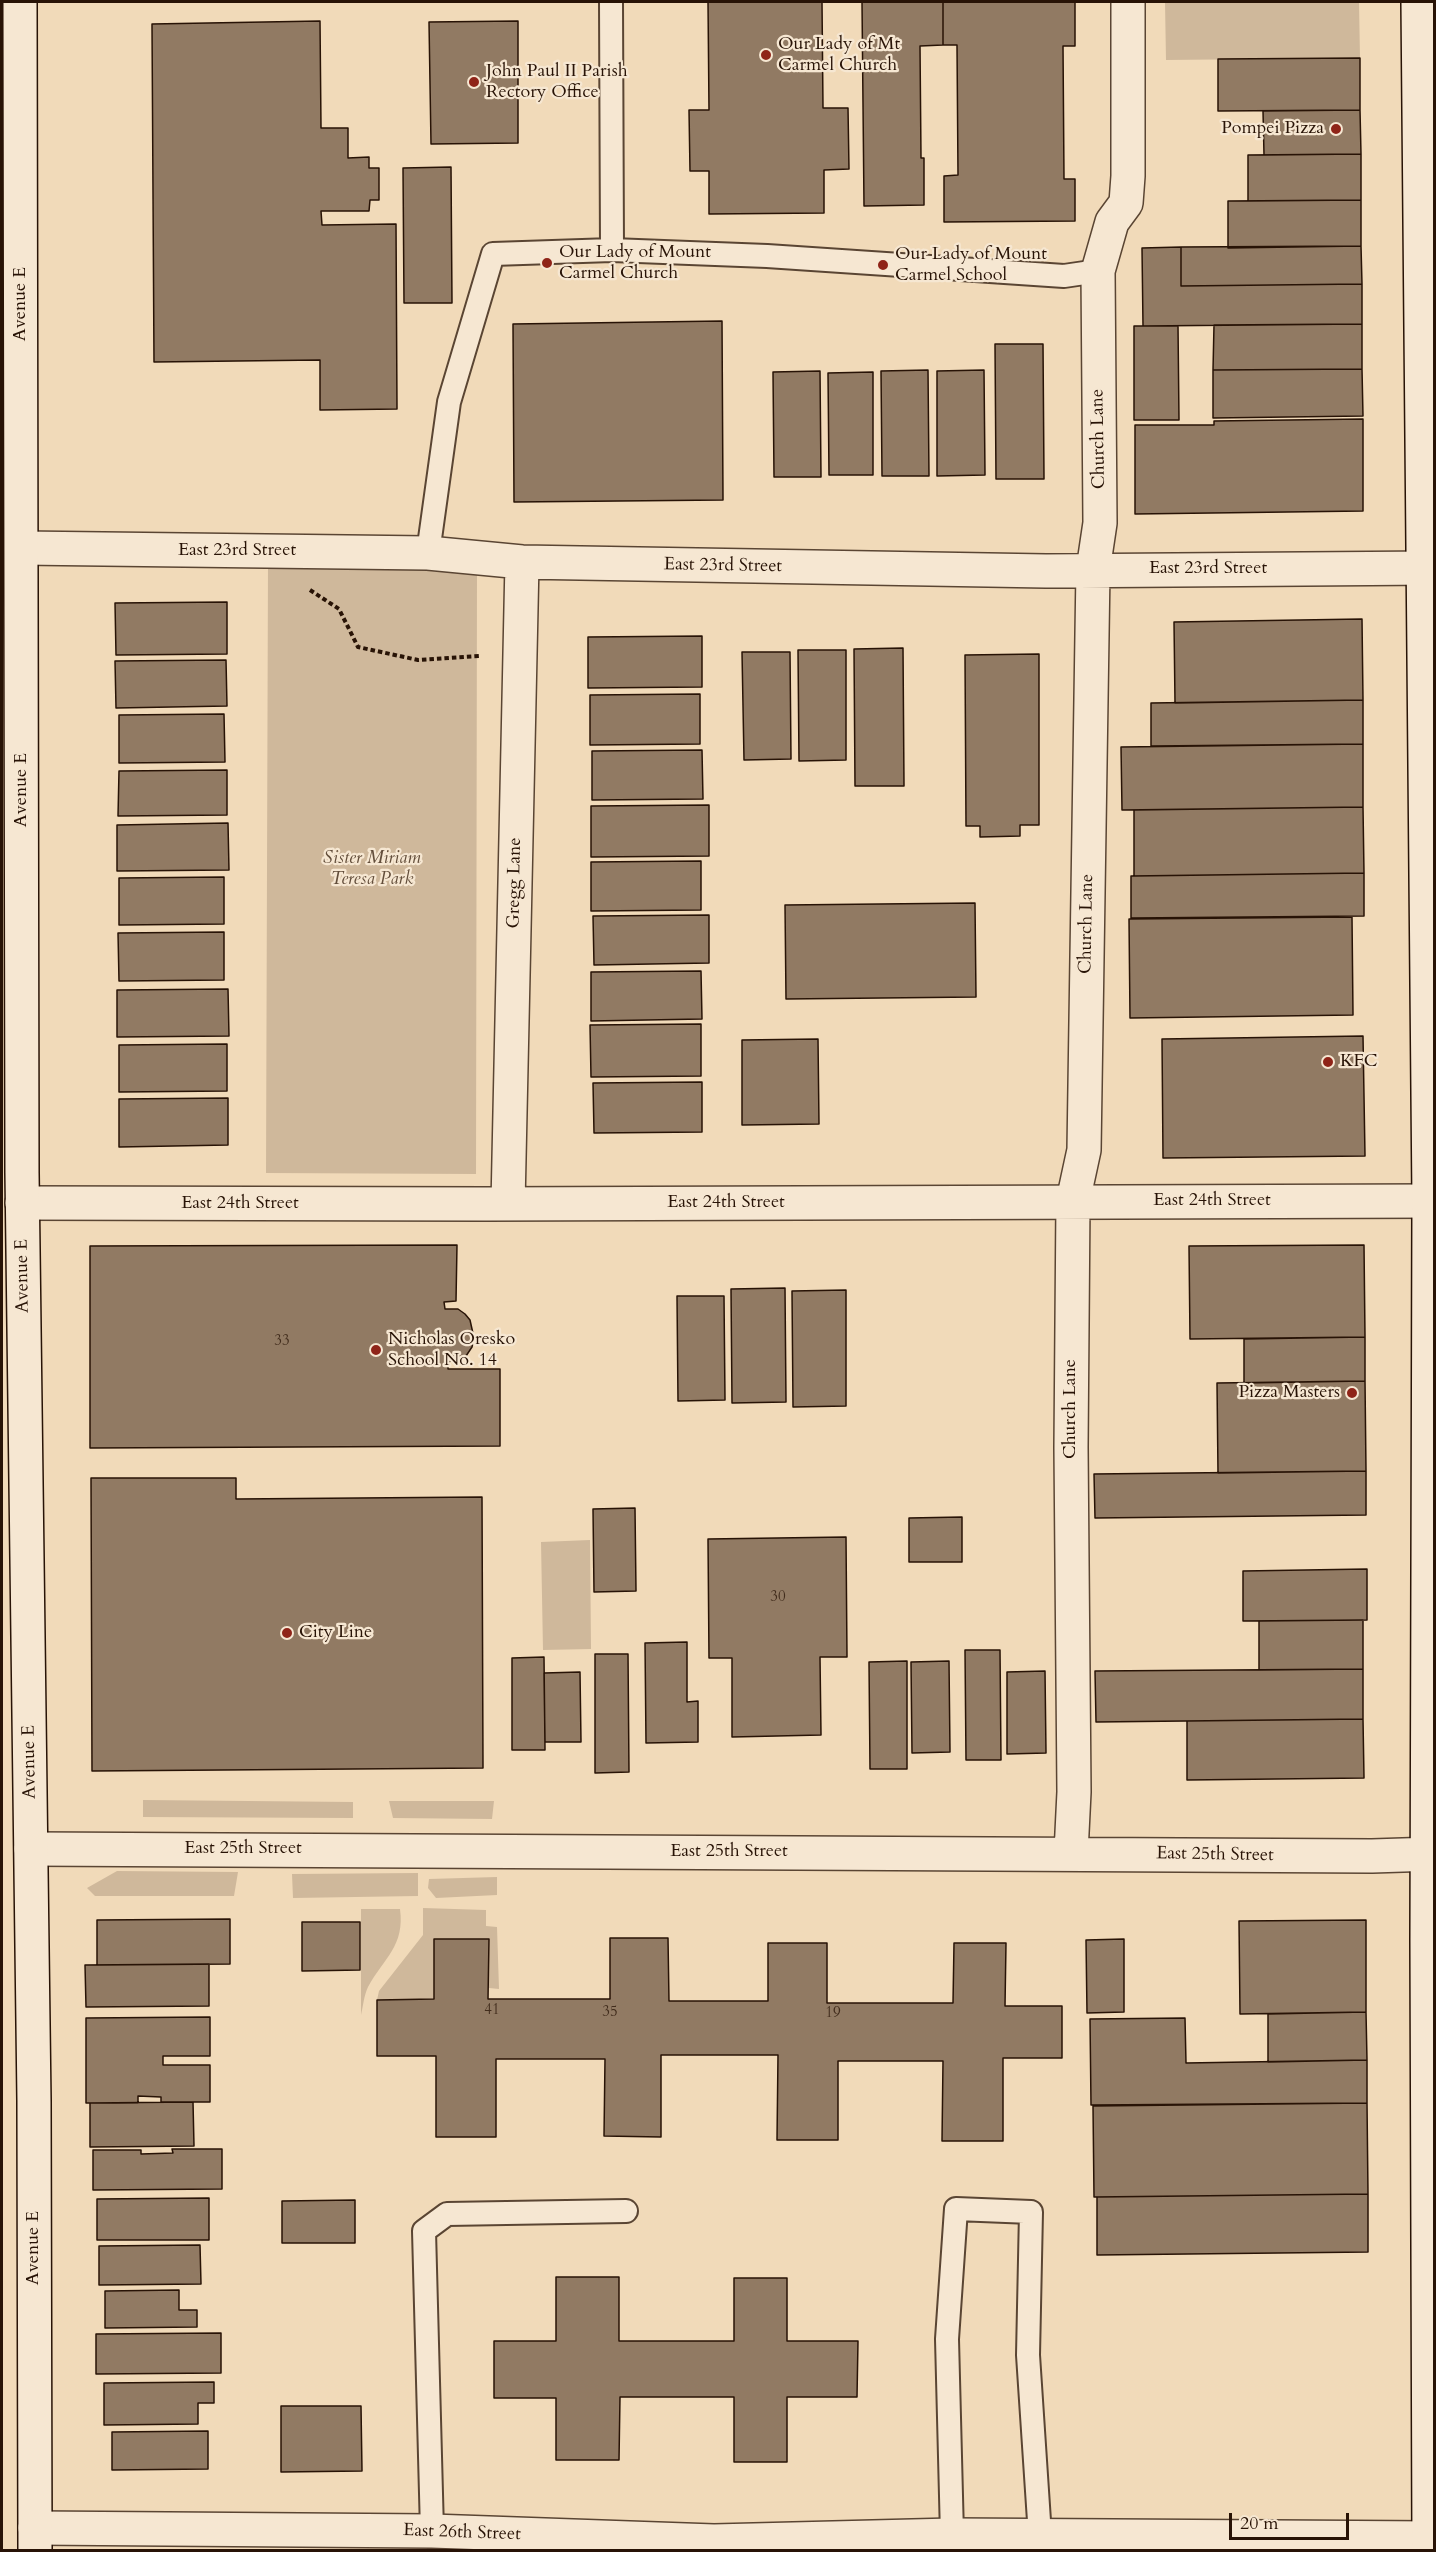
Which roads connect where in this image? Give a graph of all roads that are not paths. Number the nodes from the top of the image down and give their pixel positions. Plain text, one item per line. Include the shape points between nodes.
1 (20, 2) edge
2 (611, 2) edge
3 (1128, 2) edge
4 (1418, 2) edge
5 (612, 250) junction
6 (1098, 271) junction
7 (22, 548) junction
8 (428, 553) junction
9 (522, 562) junction
10 (1429, 568) edge
11 (1093, 570) junction
12 (12, 700) edge
13 (12, 807) edge
14 (1073, 1201) junction
15 (1432, 1201) edge
16 (22, 1203) junction
17 (508, 1204) junction
18 (31, 1849) junction
19 (1071, 1853) junction
20 (1431, 1854) edge
21 (626, 2211) dead end
22 (432, 2531) junction
23 (952, 2535) junction
24 (1040, 2536) junction
25 (35, 2539) edge
26 (1431, 2542) edge
27 (714, 2546) edge

1 - 7 street, Avenue E
2 - 5 lane
3 - 6 street, Church Lane via 1126,202 1112,222
4 - 10 street
5 - 6 lane via 1064,276
5 - 8 lane via 493,254 449,402
6 - 11 street, Church Lane via 1100,523
7 - 8 street, East 23rd Street
7 - 12 street, Avenue E
8 - 9 street, East 23rd Street
9 - 11 street, East 23rd Street
9 - 17 street, Gregg Lane
10 - 11 street, East 23rd Street
10 - 15 street
11 - 14 street, Church Lane via 1084,1150
12 - 13 street, Avenue E
13 - 16 street, Avenue E
14 - 15 street, East 24th Street
14 - 17 street, East 24th Street
14 - 19 street, Church Lane
15 - 20 street
16 - 17 street, East 24th Street
16 - 18 street, Avenue E
18 - 19 street, East 25th Street
18 - 25 street, Avenue E
19 - 20 street, East 25th Street
20 - 26 street
21 - 22 lane via 447,2214 424,2231
22 - 25 street, East 26th Street
22 - 27 street, East 26th Street
23 - 24 street, East 26th Street
23 - 24 lane via 947,2339 956,2209 1031,2212 1028,2355
23 - 27 street, East 26th Street
24 - 26 street, East 26th Street

